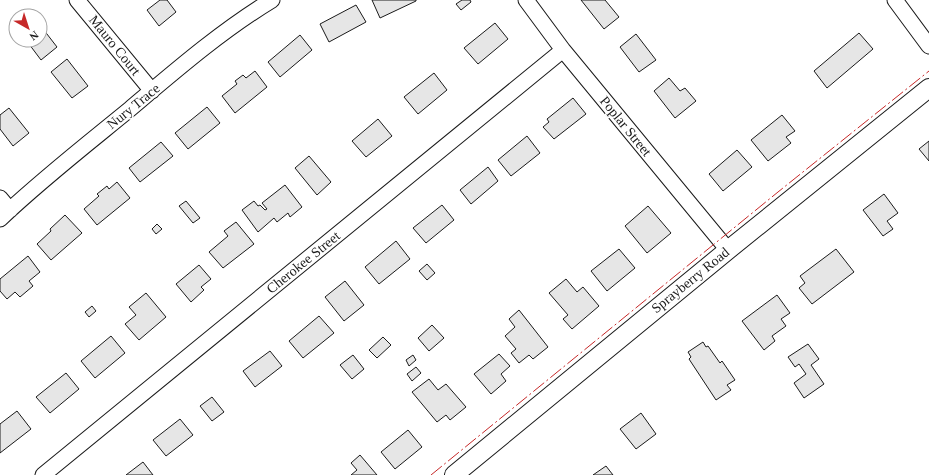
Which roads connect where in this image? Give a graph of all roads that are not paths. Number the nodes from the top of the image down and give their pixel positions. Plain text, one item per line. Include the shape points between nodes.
1 (78, 0) edge
2 (272, 0) edge
3 (526, 0) edge
4 (895, 0) edge
5 (929, 46) edge
6 (563, 50) junction
7 (929, 88) edge
8 (152, 91) junction
9 (0, 198) edge
10 (5, 215) edge
11 (728, 250) junction
12 (43, 475) edge
13 (454, 475) edge

1 - 8 street, Mauro Court
2 - 8 street, Nury Trace via 225,32
3 - 6 street, Poplar Street
4 - 5 street
6 - 11 street, Poplar Street
6 - 12 street, Cherokee Street
7 - 11 street, Sprayberry Road
8 - 10 street, Nury Trace
9 - 10 street
11 - 13 street, Sprayberry Road

